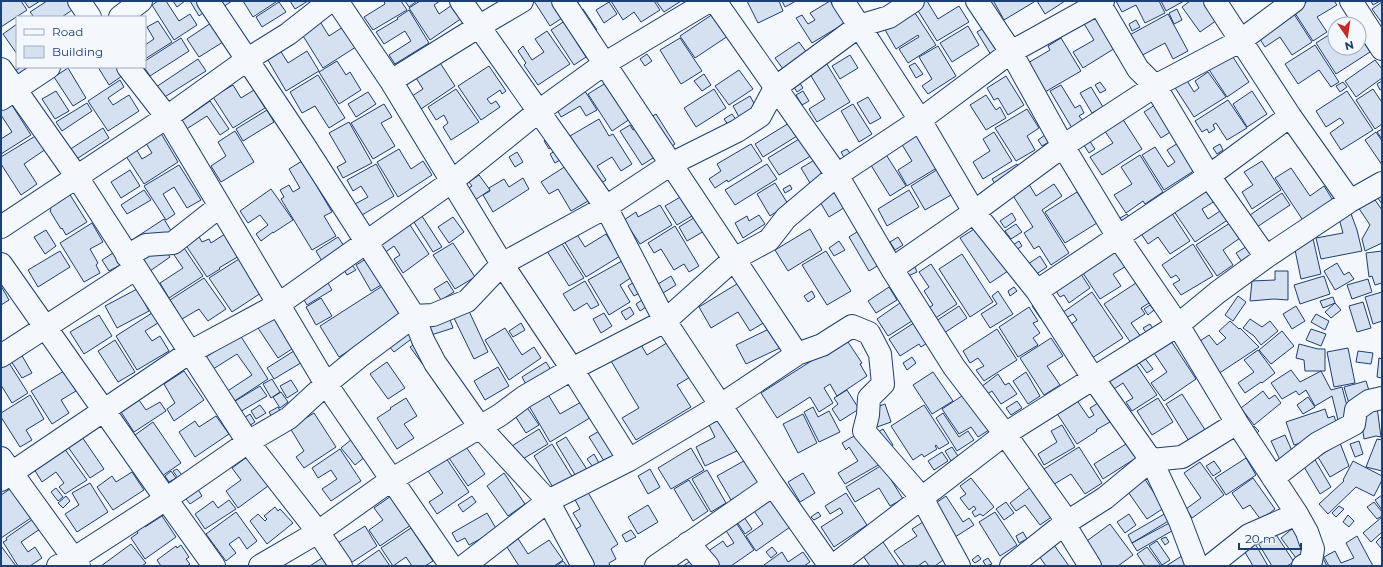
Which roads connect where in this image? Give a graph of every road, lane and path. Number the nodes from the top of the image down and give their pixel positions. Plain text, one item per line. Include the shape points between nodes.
1 (79, 1) edge
2 (141, 1) edge
3 (208, 1) edge
4 (330, 1) edge
5 (337, 1) edge
6 (461, 1) edge
7 (522, 1) edge
8 (562, 1) edge
9 (709, 1) edge
10 (715, 1) edge
11 (844, 1) edge
12 (913, 1) edge
13 (977, 1) edge
14 (1215, 1) edge
15 (1294, 1) edge
16 (1351, 1) edge
17 (1100, 2) edge
18 (89, 16) edge
19 (121, 16) edge
20 (478, 26) junction
21 (859, 26) junction
22 (1240, 41) junction
23 (1382, 49) edge
24 (1011, 52) junction
25 (248, 59) junction
26 (604, 64) junction
27 (47, 68) edge
28 (129, 68) edge
29 (1, 69) edge
30 (391, 81) junction
31 (1155, 86) junction
32 (775, 88) junction
33 (8, 94) edge
34 (539, 111) junction
35 (1290, 116) junction
36 (167, 117) junction
37 (920, 120) junction
38 (1064, 146) junction
39 (671, 164) junction
40 (837, 175) junction
41 (1209, 176) junction
42 (77, 177) junction
43 (451, 182) junction
44 (1382, 183) edge
45 (1350, 201) junction
46 (220, 206) junction
47 (606, 207) junction
48 (974, 212) junction
49 (1, 227) edge
50 (1118, 237) junction
51 (366, 242) junction
52 (1266, 257) junction
53 (734, 259) junction
54 (131, 263) junction
55 (1, 264) edge
56 (502, 264) junction
57 (892, 269) junction
58 (1037, 291) junction
59 (279, 304) junction
60 (414, 316) junction
61 (665, 321) junction
62 (1178, 325) junction
63 (45, 327) junction
64 (190, 352) junction
65 (797, 354) junction
66 (1, 356) edge
67 (572, 369) junction
68 (1092, 378) junction
69 (326, 384) junction
70 (1382, 398) edge
71 (721, 405) junction
72 (103, 411) junction
73 (1237, 423) junction
74 (480, 427) junction
75 (1005, 434) junction
76 (248, 442) junction
77 (629, 460) junction
78 (1152, 460) junction
79 (5, 470) edge
80 (1273, 478) junction
81 (392, 480) junction
82 (773, 485) junction
83 (922, 498) junction
84 (166, 499) junction
85 (548, 501) junction
86 (1297, 514) junction
87 (1064, 524) junction
88 (318, 532) junction
89 (688, 543) junction
90 (70, 564) edge
91 (214, 566) edge
92 (260, 566) edge
93 (341, 566) edge
94 (451, 566) edge
95 (464, 566) edge
96 (583, 566) edge
97 (656, 566) edge
98 (708, 566) edge
99 (830, 566) edge
100 (833, 566) edge
101 (959, 566) edge
102 (1011, 566) edge
103 (1090, 566) edge
104 (1197, 566) edge
105 (1210, 566) edge
106 (1303, 566) edge

1 - 18 street
2 - 19 street
3 - 25 street
4 - 25 street via 288,34
5 - 30 street
6 - 20 street
7 - 20 street
8 - 26 street
9 - 26 street
10 - 32 street
11 - 21 street
12 - 21 street via 889,18
13 - 24 street
14 - 22 street
15 - 22 street
16 - 23 street
17 - 24 street
17 - 31 street via 1138,69
20 - 30 street
20 - 34 street
21 - 32 street
21 - 37 street
22 - 31 street
22 - 35 street
24 - 37 street
24 - 38 street
25 - 36 street
25 - 51 street
26 - 34 street
26 - 39 street
27 - 33 street
28 - 36 street
29 - 33 street
30 - 43 street
31 - 38 street
31 - 41 street
32 - 39 street via 760,116
32 - 40 street
33 - 42 street
34 - 43 street
34 - 47 street
35 - 41 street
35 - 45 street
36 - 42 street
36 - 46 street
37 - 40 street
37 - 48 street
38 - 48 street
38 - 50 street
39 - 47 street
39 - 53 street
40 - 53 street via 786,218 769,240
40 - 57 street
41 - 50 street
41 - 52 street
42 - 49 street
42 - 54 street
43 - 51 street
43 - 56 street
44 - 45 street
45 - 52 street
46 - 54 street via 173,243 146,245
46 - 59 street
47 - 56 street
47 - 61 street
48 - 57 street
48 - 58 street
50 - 58 street
50 - 62 street
51 - 59 street
51 - 60 street
52 - 62 street
53 - 61 street
53 - 65 street
54 - 63 street
54 - 64 street
55 - 63 street
56 - 60 street via 468,301 433,315
56 - 67 street
57 - 75 street via 954,366
58 - 68 street
59 - 64 street
59 - 69 street
60 - 69 street
60 - 74 street via 435,363
61 - 67 street
61 - 71 street
62 - 68 street
62 - 73 street
63 - 66 street
63 - 72 street
64 - 72 street
64 - 76 street
65 - 71 street
65 - 83 street via 822,345 852,326 869,333 880,354 883,384 869,398 864,431
67 - 74 street
67 - 77 street
68 - 75 street
68 - 78 street
69 - 76 street via 289,418
69 - 81 street
70 - 80 street via 1369,401 1356,410 1354,424 1318,443
71 - 77 street
71 - 82 street
72 - 79 street
72 - 84 street
73 - 78 street via 1182,457
73 - 80 street
74 - 81 street
74 - 85 street
75 - 83 street
75 - 87 street via 1062,514
76 - 84 street
76 - 88 street
77 - 85 street
78 - 87 street via 1105,498
78 - 104 street
79 - 90 street
80 - 86 street
81 - 88 street
81 - 94 street
82 - 89 street
82 - 99 street
83 - 100 street
83 - 101 street
84 - 90 street
84 - 91 street
85 - 95 street
85 - 96 street
86 - 105 street via 1249,535
86 - 106 street via 1313,550 1311,561
87 - 102 street
87 - 103 street
88 - 92 street
88 - 93 street
89 - 97 street
89 - 98 street

